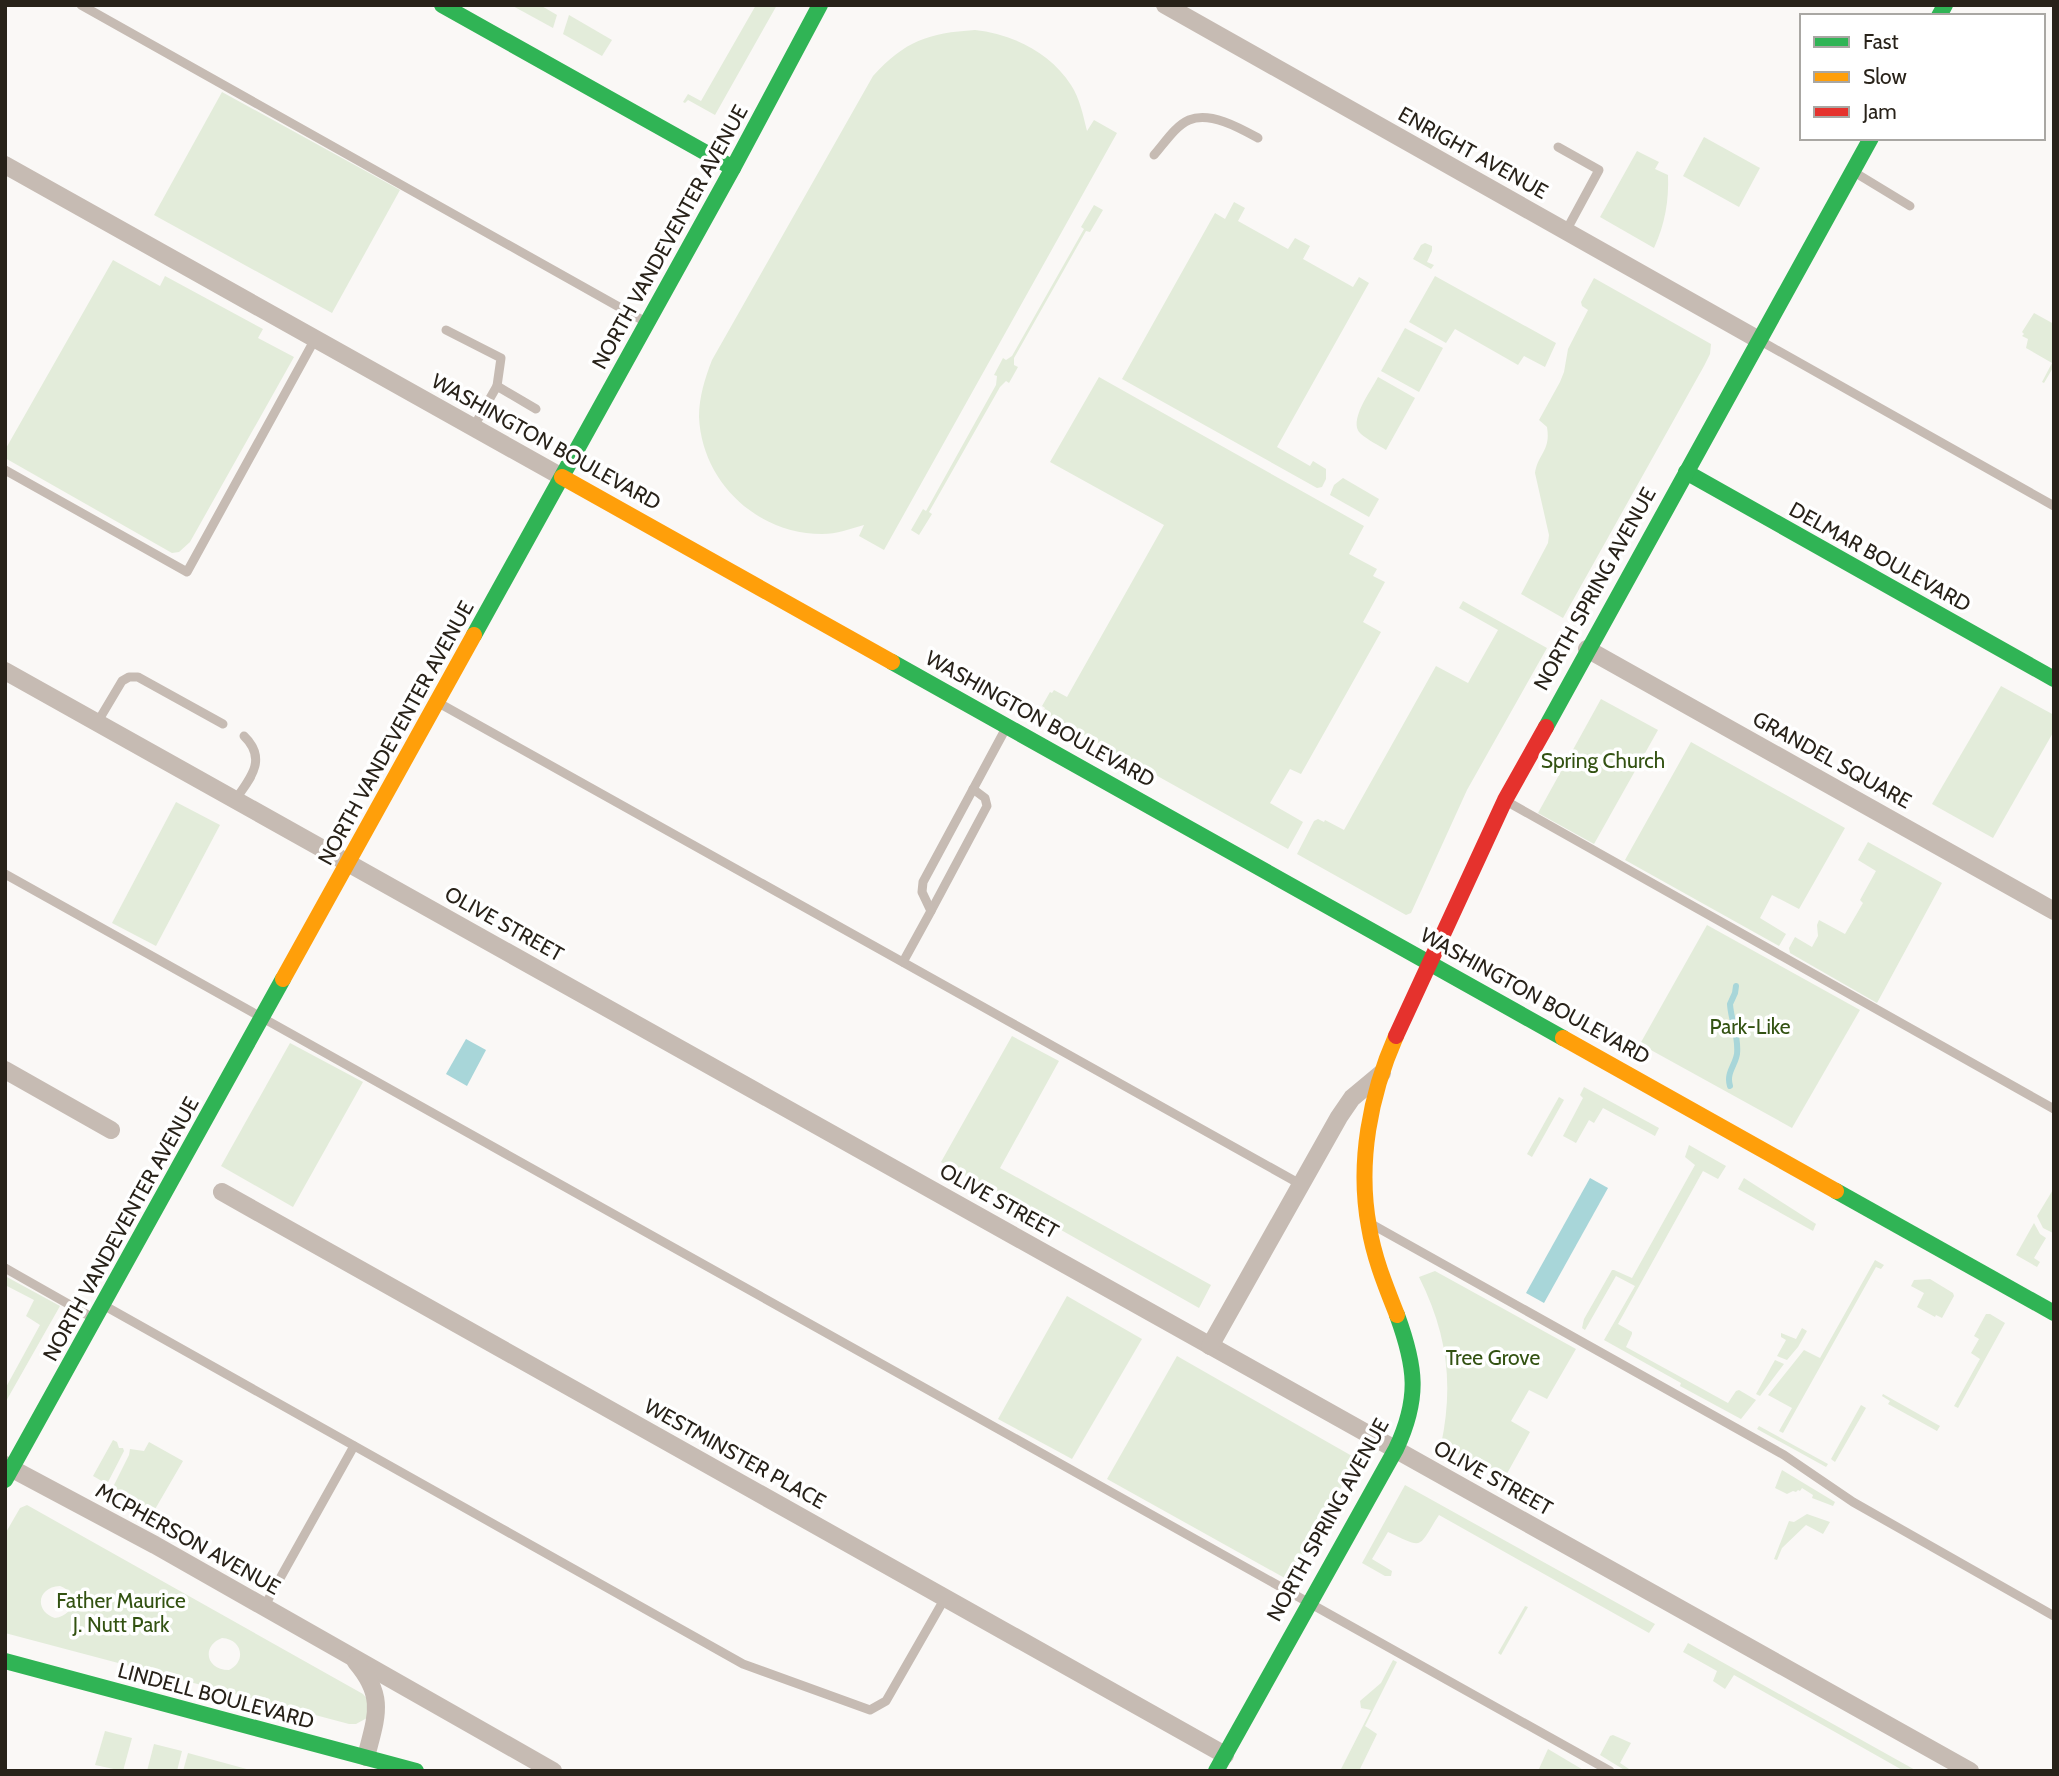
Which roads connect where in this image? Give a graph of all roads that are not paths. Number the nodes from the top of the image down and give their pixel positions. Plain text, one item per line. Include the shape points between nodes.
1 (81, 5) edge
2 (442, 5) edge
3 (1165, 5) edge
4 (814, 7) edge
5 (1258, 138) dead end
6 (1870, 140) edge
7 (1558, 147) dead end
8 (1154, 155) dead end
9 (5, 165) edge
10 (733, 168) junction
11 (1853, 171) junction
12 (1910, 206) dead end
13 (1566, 232) junction
14 (647, 323) junction
15 (446, 330) dead end
16 (315, 339) junction
17 (1759, 340) junction
18 (497, 386) junction
19 (536, 409) dead end
20 (473, 428) junction
21 (5, 470) edge
22 (1686, 472) junction
23 (562, 477) junction
24 (2054, 506) edge
25 (1587, 649) junction
26 (5, 671) edge
27 (2054, 679) edge
28 (437, 702) junction
29 (97, 723) junction
30 (223, 724) dead end
31 (1007, 727) junction
32 (244, 736) dead end
33 (973, 789) junction
34 (235, 800) junction
35 (1505, 800) junction
36 (348, 863) junction
37 (5, 874) edge
38 (2054, 911) edge
39 (930, 912) junction
40 (903, 962) junction
41 (1429, 963) junction
42 (262, 1018) junction
43 (5, 1070) edge
44 (1382, 1073) junction
45 (2054, 1110) edge
46 (111, 1130) dead end
47 (1300, 1184) junction
48 (222, 1192) dead end
49 (1368, 1223) junction
50 (5, 1268) edge
51 (99, 1312) junction
52 (2054, 1313) edge
53 (1210, 1346) junction
54 (354, 1446) junction
55 (1396, 1449) junction
56 (7, 1471) edge
57 (945, 1598) junction
58 (1310, 1602) junction
59 (264, 1607) junction
60 (2054, 1616) edge
61 (349, 1654) junction
62 (5, 1661) edge
63 (366, 1757) junction
64 (1221, 1763) edge
65 (416, 1771) edge
66 (553, 1771) edge
67 (1610, 1771) edge
68 (1970, 1771) edge

1 - 14 lane
2 - 10 main road
3 - 13 street, ENRIGHT AVENUE
4 - 10 main road, NORTH VANDEVENTER AVENUE
5 - 8 lane via 1224,122 1190,119
6 - 11 main road, NORTH SPRING AVENUE
7 - 13 lane via 1599,170
9 - 16 street, WASHINGTON BOULEVARD
10 - 14 main road, NORTH VANDEVENTER AVENUE
11 - 12 lane
11 - 17 main road, NORTH SPRING AVENUE
13 - 17 street, ENRIGHT AVENUE
14 - 23 main road, NORTH VANDEVENTER AVENUE
15 - 18 lane via 501,358
16 - 20 street, WASHINGTON BOULEVARD
16 - 21 lane via 187,572
17 - 22 main road, NORTH SPRING AVENUE
17 - 24 lane
18 - 19 lane
18 - 20 lane
20 - 23 street, WASHINGTON BOULEVARD
22 - 25 main road, NORTH SPRING AVENUE
22 - 27 main road, DELMAR BOULEVARD
23 - 28 main road, NORTH VANDEVENTER AVENUE
23 - 31 main road, WASHINGTON BOULEVARD
25 - 35 main road, NORTH SPRING AVENUE
25 - 38 street, GRANDEL SQUARE
26 - 29 street, OLIVE STREET
28 - 36 main road, NORTH VANDEVENTER AVENUE
28 - 40 lane
29 - 30 lane via 122,681 138,677
29 - 34 street, OLIVE STREET
31 - 33 lane
31 - 41 main road, WASHINGTON BOULEVARD
32 - 34 lane via 253,744 256,760 254,773
33 - 39 lane via 923,882
33 - 39 lane via 985,798 986,806
34 - 36 street, OLIVE STREET
35 - 41 main road, NORTH SPRING AVENUE
35 - 45 lane
36 - 42 main road, NORTH VANDEVENTER AVENUE
36 - 53 street, OLIVE STREET
37 - 42 lane
39 - 40 lane
40 - 47 lane
41 - 44 main road, NORTH SPRING AVENUE
41 - 52 main road, WASHINGTON BOULEVARD
42 - 51 main road, NORTH VANDEVENTER AVENUE
42 - 58 lane
43 - 46 street
44 - 47 street, NORTH SPRING AVENUE via 1352,1098
44 - 49 main road, NORTH SPRING AVENUE via 1365,1155
47 - 53 street, NORTH SPRING AVENUE
48 - 57 street, WESTMINSTER PLACE
49 - 55 main road, NORTH SPRING AVENUE via 1382,1277 1404,1330 1412,1370 1410,1415
49 - 60 lane via 1784,1455 1853,1502
50 - 51 lane
51 - 54 lane
51 - 56 main road, NORTH VANDEVENTER AVENUE
53 - 55 street, OLIVE STREET
54 - 57 lane via 743,1664 870,1710 886,1701
54 - 59 lane
55 - 58 main road, NORTH SPRING AVENUE
55 - 68 street, OLIVE STREET
56 - 59 street, MCPHERSON AVENUE via 155,1545
57 - 64 street, WESTMINSTER PLACE
58 - 64 main road, NORTH SPRING AVENUE
58 - 67 lane
59 - 61 street, MCPHERSON AVENUE
61 - 63 street, MCPHERSON AVENUE via 369,1680 377,1703
61 - 66 street, MCPHERSON AVENUE
62 - 63 main road, LINDELL BOULEVARD
63 - 65 main road, LINDELL BOULEVARD

